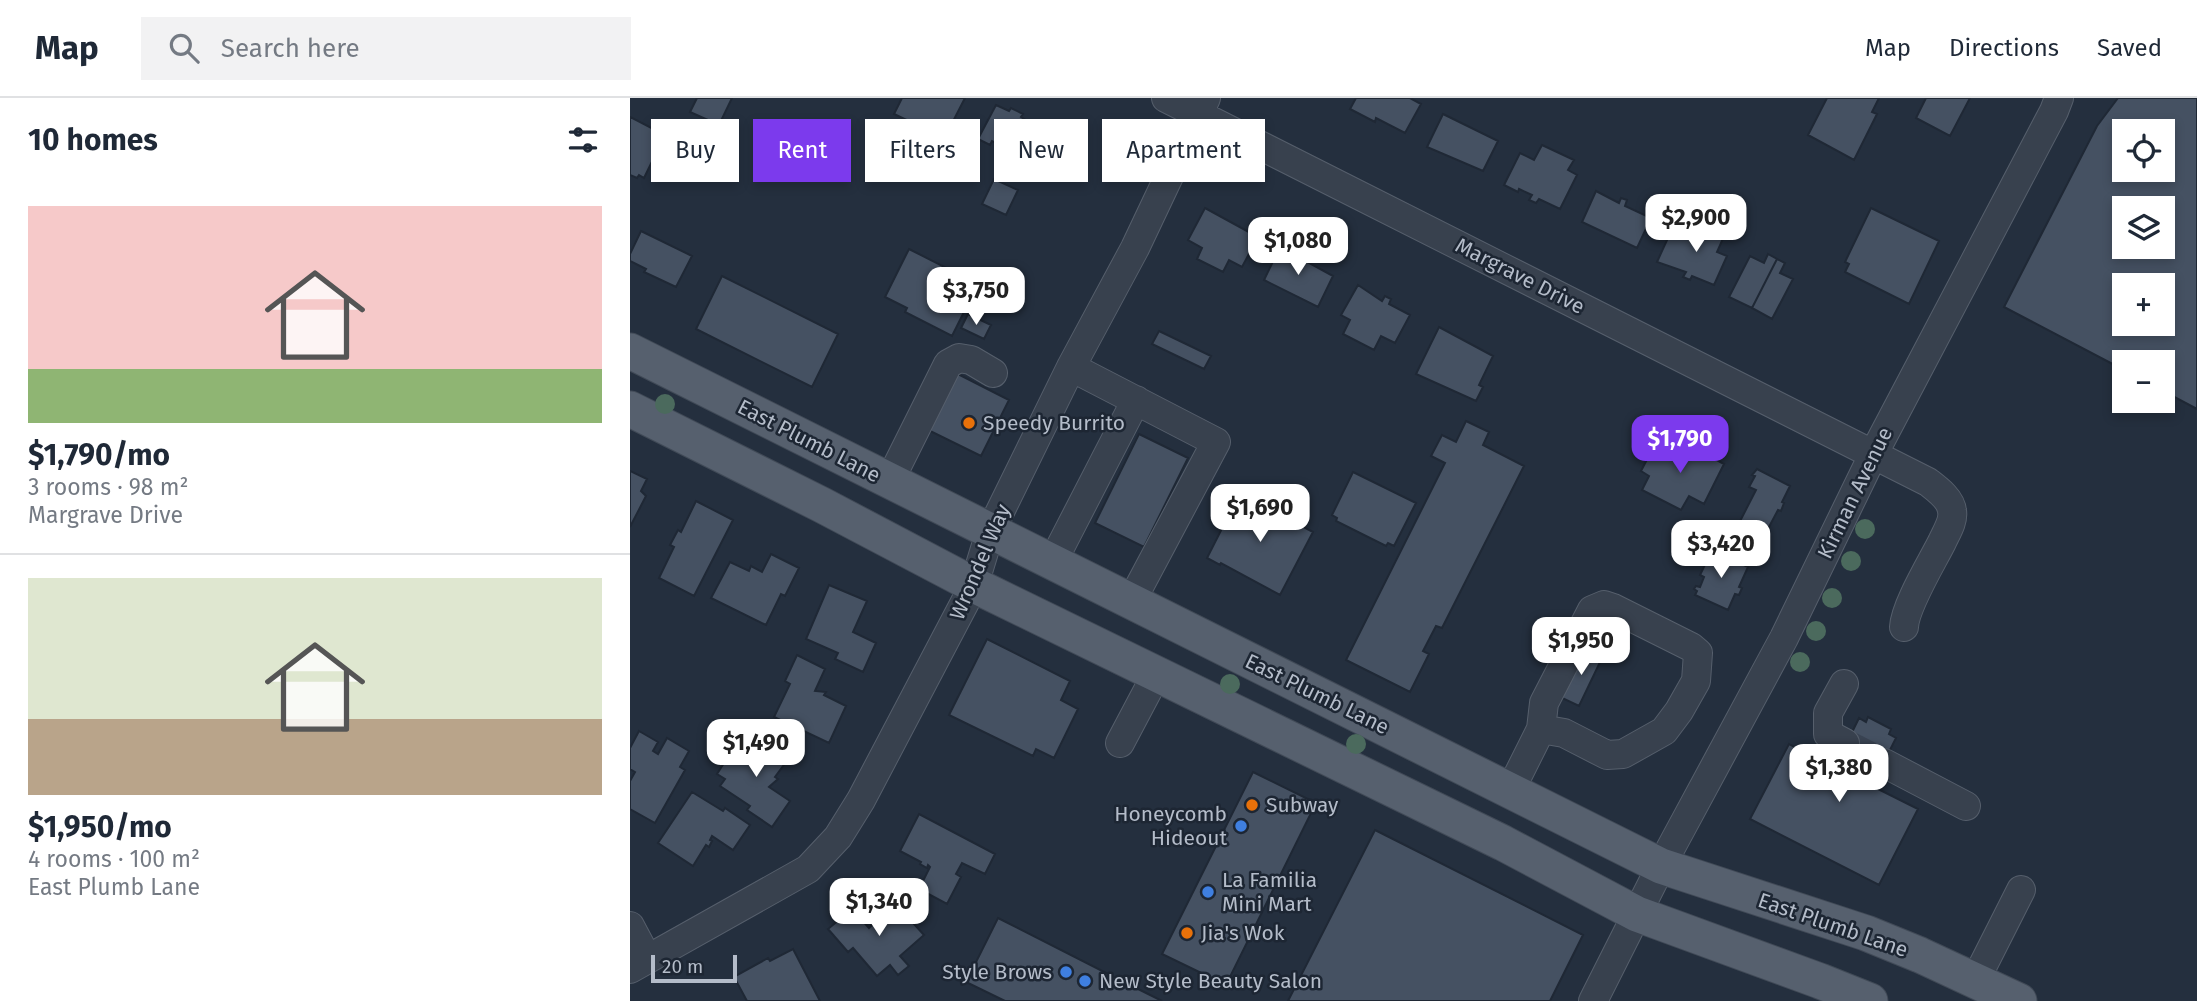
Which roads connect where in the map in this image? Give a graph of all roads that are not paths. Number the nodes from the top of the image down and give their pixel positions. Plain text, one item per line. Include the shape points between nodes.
1 (1166, 98) edge
2 (2059, 98) edge
3 (1202, 106) edge
4 (630, 351) edge
5 (1071, 367) junction
6 (993, 373) dead end
7 (1136, 400) junction
8 (630, 409) edge
9 (1873, 455) junction
10 (889, 481) junction
11 (990, 532) junction
12 (1052, 563) junction
13 (974, 585) junction
14 (1131, 602) junction
15 (1904, 626) dead end
16 (1157, 673) junction
17 (1844, 684) dead end
18 (1541, 729) junction
19 (1120, 743) dead end
20 (1845, 743) tunnel mouth
21 (1884, 763) tunnel mouth
22 (1510, 791) junction
23 (1966, 806) dead end
24 (1661, 866) junction
25 (2021, 890) dead end
26 (1637, 914) junction
27 (630, 926) edge
28 (639, 964) edge
29 (1975, 981) junction
30 (1593, 1001) edge
31 (1870, 1001) edge
32 (2018, 1001) edge

1 - 3 street, Margrave Drive
2 - 9 street, Kirman Avenue
3 - 5 street, Wrondel Way via 1135,248
3 - 9 street, Margrave Drive
4 - 10 main road, East Plumb Lane
5 - 7 street
5 - 11 street, Wrondel Way
6 - 10 street via 971,360 959,358 948,365
7 - 12 street
7 - 14 street via 1216,442
8 - 13 main road
9 - 15 street, Margrave Drive via 1928,482 1952,512 1950,526
9 - 24 street, Kirman Avenue via 1783,638
10 - 11 main road, East Plumb Lane
11 - 12 main road, East Plumb Lane
11 - 13 street, Wrondel Way
12 - 14 main road, East Plumb Lane
13 - 16 main road
13 - 28 street, Wrondel Way via 862,800 838,837 808,869
14 - 22 main road, East Plumb Lane
16 - 19 street
16 - 26 main road
17 - 20 street via 1828,713 1828,734
18 - 18 street via 1564,733 1607,755 1623,754 1664,731 1679,711 1696,681 1698,653 1613,608 1604,605 1592,610 1544,703
18 - 22 street
21 - 23 street
22 - 24 main road, East Plumb Lane
24 - 26 street, Kirman Avenue
24 - 29 main road, East Plumb Lane via 1866,933
25 - 29 street
26 - 30 street, Kirman Avenue
26 - 31 main road
27 - 28 street
29 - 32 main road, East Plumb Lane

